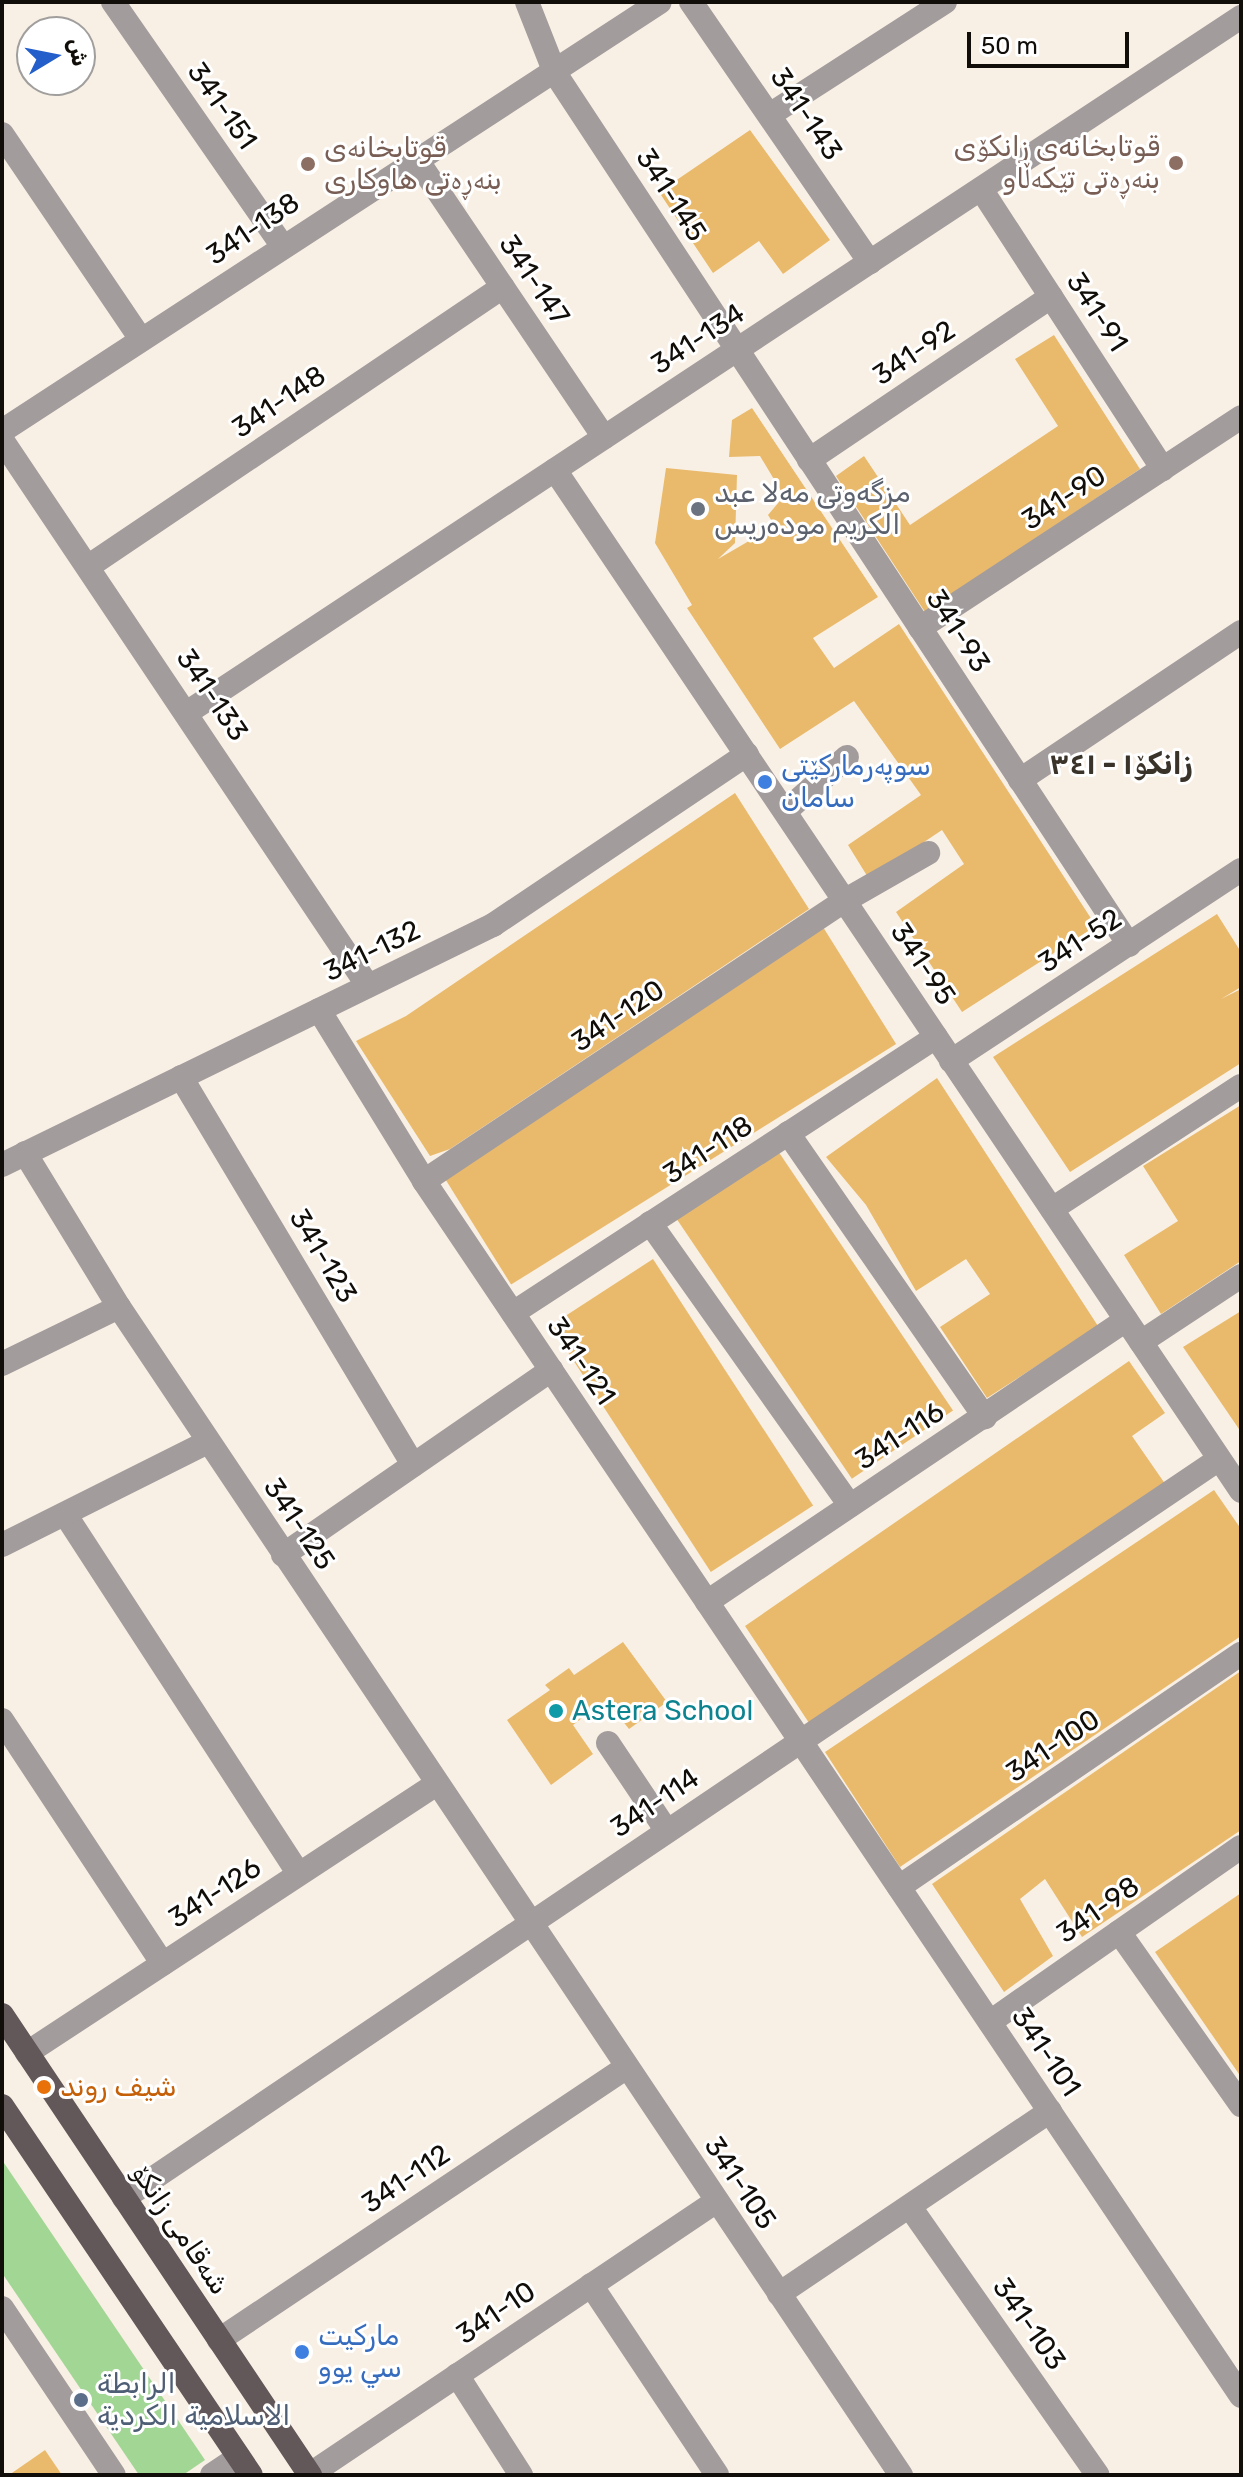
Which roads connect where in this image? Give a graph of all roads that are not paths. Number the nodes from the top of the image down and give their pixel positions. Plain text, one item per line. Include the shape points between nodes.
1 (113, 2) edge
2 (527, 2) edge
3 (660, 2) edge
4 (691, 2) edge
5 (945, 2) edge
6 (1241, 17) edge
7 (555, 73) junction
8 (771, 114) junction
9 (2, 134) edge
10 (415, 157) junction
11 (981, 189) junction
12 (282, 245) junction
13 (870, 262) junction
14 (503, 287) junction
15 (1051, 297) junction
16 (141, 339) junction
17 (737, 349) junction
18 (1241, 417) edge
19 (2, 431) edge
20 (604, 437) junction
21 (2, 440) edge
22 (809, 460) junction
23 (1163, 469) junction
24 (555, 470) junction
25 (89, 566) junction
26 (920, 628) junction
27 (1241, 632) edge
28 (188, 712) junction
29 (747, 754) junction
30 (847, 757) dead end
31 (1020, 780) junction
32 (787, 810) junction
33 (928, 853) dead end
34 (1241, 870) edge
35 (844, 901) junction
36 (1129, 945) junction
37 (368, 986) junction
38 (319, 1010) junction
39 (936, 1037) junction
40 (951, 1061) junction
41 (181, 1077) junction
42 (1241, 1086) edge
43 (788, 1133) junction
44 (25, 1153) junction
45 (2, 1165) edge
46 (424, 1181) junction
47 (1052, 1209) junction
48 (650, 1223) junction
49 (1241, 1276) edge
50 (119, 1307) junction
51 (513, 1313) junction
52 (1126, 1320) junction
53 (1141, 1342) junction
54 (2, 1364) edge
55 (551, 1370) junction
56 (985, 1417) junction
57 (208, 1442) junction
58 (1219, 1459) junction
59 (413, 1465) junction
60 (1241, 1491) edge
61 (850, 1505) junction
62 (65, 1514) junction
63 (2, 1545) edge
64 (283, 1555) junction
65 (707, 1602) junction
66 (1241, 1654) edge
67 (2, 1720) edge
68 (801, 1741) junction
69 (608, 1743) dead end
70 (436, 1784) junction
71 (667, 1831) junction
72 (1241, 1847) edge
73 (299, 1874) junction
74 (899, 1887) junction
75 (530, 1924) junction
76 (1119, 1932) junction
77 (163, 1964) junction
78 (2, 2015) edge
79 (990, 2022) junction
80 (27, 2053) junction
81 (626, 2068) junction
82 (1241, 2105) edge
83 (2, 2106) edge
84 (1050, 2111) junction
85 (124, 2198) junction
86 (716, 2201) junction
87 (910, 2207) junction
88 (591, 2285) junction
89 (779, 2294) junction
90 (2, 2308) edge
91 (219, 2340) junction
92 (457, 2375) junction
93 (1241, 2396) edge
94 (245, 2466) edge
95 (114, 2475) edge
96 (212, 2475) edge
97 (310, 2475) edge
98 (521, 2475) edge
99 (717, 2475) edge
100 (901, 2475) edge
101 (1098, 2475) edge

1 - 12 street, 341-151
2 - 7 street, 341-145
3 - 7 street, 341-138
4 - 8 street, 341-143
5 - 8 street
6 - 11 street, 341-134
7 - 10 street, 341-138
7 - 17 street, 341-145
8 - 13 street, 341-143
9 - 16 street
10 - 12 street, 341-138
10 - 14 street, 341-147
11 - 13 street, 341-134
11 - 15 street, 341-91
12 - 16 street, 341-138
13 - 17 street, 341-134
14 - 20 street, 341-147
14 - 25 street, 341-148
15 - 22 street, 341-92
15 - 23 street, 341-91
16 - 19 street, 341-138
17 - 20 street, 341-134
17 - 22 street, 341-93
18 - 23 street, 341-90
20 - 24 street, 341-134
21 - 25 street, 341-133
22 - 26 street, 341-93
23 - 26 street, 341-90
24 - 28 street, 341-134
24 - 29 street, 341-95
25 - 28 street, 341-133
26 - 31 street, 341-93
27 - 31 street
28 - 37 street, 341-133
29 - 32 street, 341-95
29 - 37 street, 341-132 via 493,925
30 - 32 street
31 - 36 street, 341-93
32 - 35 street, 341-95
33 - 35 street, 341-120
34 - 36 street, 341-52
35 - 39 street, 341-95
35 - 46 street, 341-120
36 - 40 street, 341-52
37 - 38 street, 341-132
38 - 41 street, 341-132
38 - 46 street, 341-121
39 - 40 street, 341-95
39 - 43 street, 341-118
40 - 47 street, 341-95
41 - 44 street, 341-132
41 - 59 street, 341-123
42 - 47 street
43 - 48 street, 341-118
43 - 56 street
44 - 45 street, 341-132
44 - 50 street, 341-125
46 - 51 street, 341-121
47 - 52 street, 341-95
48 - 51 street, 341-118
48 - 61 street
49 - 53 street
50 - 54 street
50 - 57 street, 341-125
51 - 55 street, 341-121
52 - 53 street, 341-95
52 - 56 street, 341-116
53 - 58 street, 341-95
55 - 59 street
55 - 65 street, 341-121
56 - 61 street, 341-116
57 - 62 street
57 - 64 street, 341-125
58 - 60 street, 341-95
58 - 68 street, 341-114
59 - 64 street
61 - 65 street, 341-116
62 - 63 street
62 - 73 street
64 - 70 street, 341-125
65 - 68 street, 341-121
66 - 74 street, 341-100
67 - 77 street
68 - 71 street, 341-114
68 - 74 street, 341-101
69 - 71 street
70 - 73 street, 341-126
70 - 75 street, 341-125
71 - 75 street, 341-114
72 - 76 street, 341-98
73 - 77 street, 341-126
74 - 79 street, 341-101
75 - 81 street, 341-105
75 - 85 street, 341-114
76 - 79 street, 341-98
76 - 82 street
77 - 80 street, 341-126
78 - 80 main road, شەقامی زانکۆ
79 - 84 street, 341-101
80 - 85 main road, شەقامی زانکۆ
81 - 86 street, 341-105
81 - 91 street, 341-112
83 - 94 main road
84 - 87 street
84 - 93 street, 341-101
85 - 91 main road, شەقامی زانکۆ
86 - 88 street, 341-10
86 - 89 street, 341-105
87 - 89 street
87 - 101 street, 341-103
88 - 92 street, 341-10
88 - 99 street
89 - 100 street, 341-105
90 - 95 street
91 - 97 main road, شەقامی زانکۆ
92 - 97 street, 341-10
92 - 98 street
94 - 96 street

